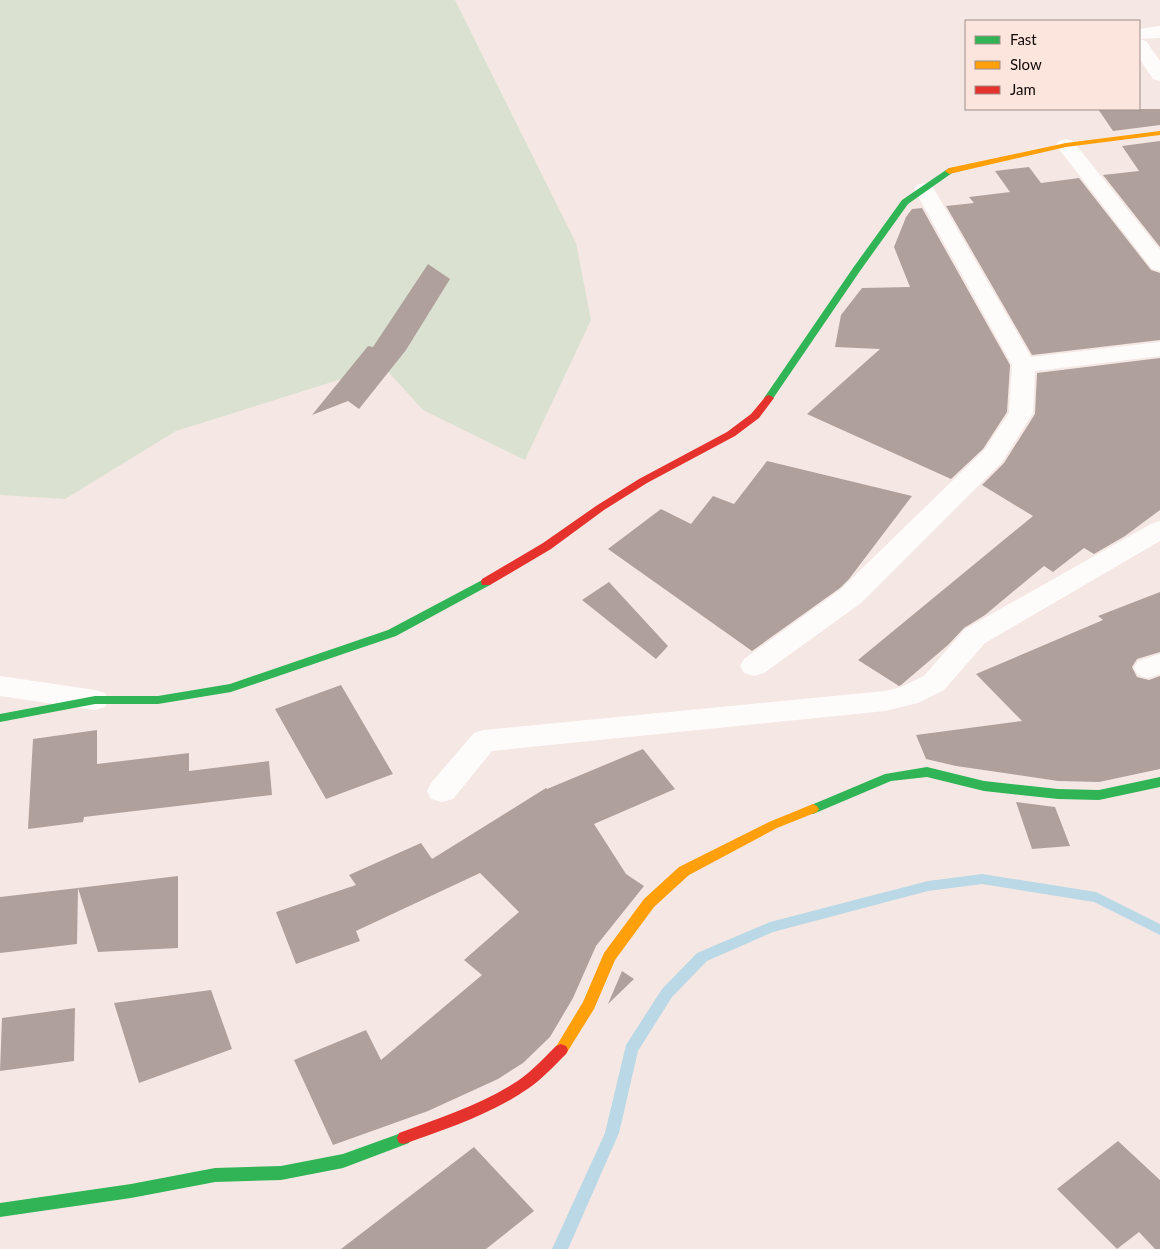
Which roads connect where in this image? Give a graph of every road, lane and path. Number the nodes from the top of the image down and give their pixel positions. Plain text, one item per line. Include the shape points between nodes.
1 (1160, 32) edge
2 (1140, 34) edge
3 (1140, 45) edge
4 (1160, 75) edge
5 (1160, 133) edge
6 (1066, 145) junction
7 (924, 189) junction
8 (1160, 264) edge
9 (1160, 349) edge
10 (1024, 366) junction
11 (1160, 530) edge
12 (754, 666) dead end
13 (0, 686) edge
14 (95, 700) junction
15 (0, 718) edge
16 (1160, 782) edge
17 (442, 791) dead end
18 (0, 1210) edge

1 - 2 street
3 - 4 street
5 - 6 street
6 - 7 street via 952,169
6 - 8 street
7 - 10 street
7 - 14 street via 905,202 888,224 756,416 730,434 643,481 547,546 474,589 392,633 231,688 158,700
9 - 10 street
10 - 12 street via 1021,413 993,456 851,596
11 - 17 street via 974,636 934,683 908,696 885,701 484,741
13 - 14 street
14 - 15 street
16 - 18 street via 1099,795 984,786 927,772 889,777 773,825 684,871 649,903 609,957 589,1005 563,1048 536,1075 511,1092 441,1124 343,1161 281,1173 215,1175

